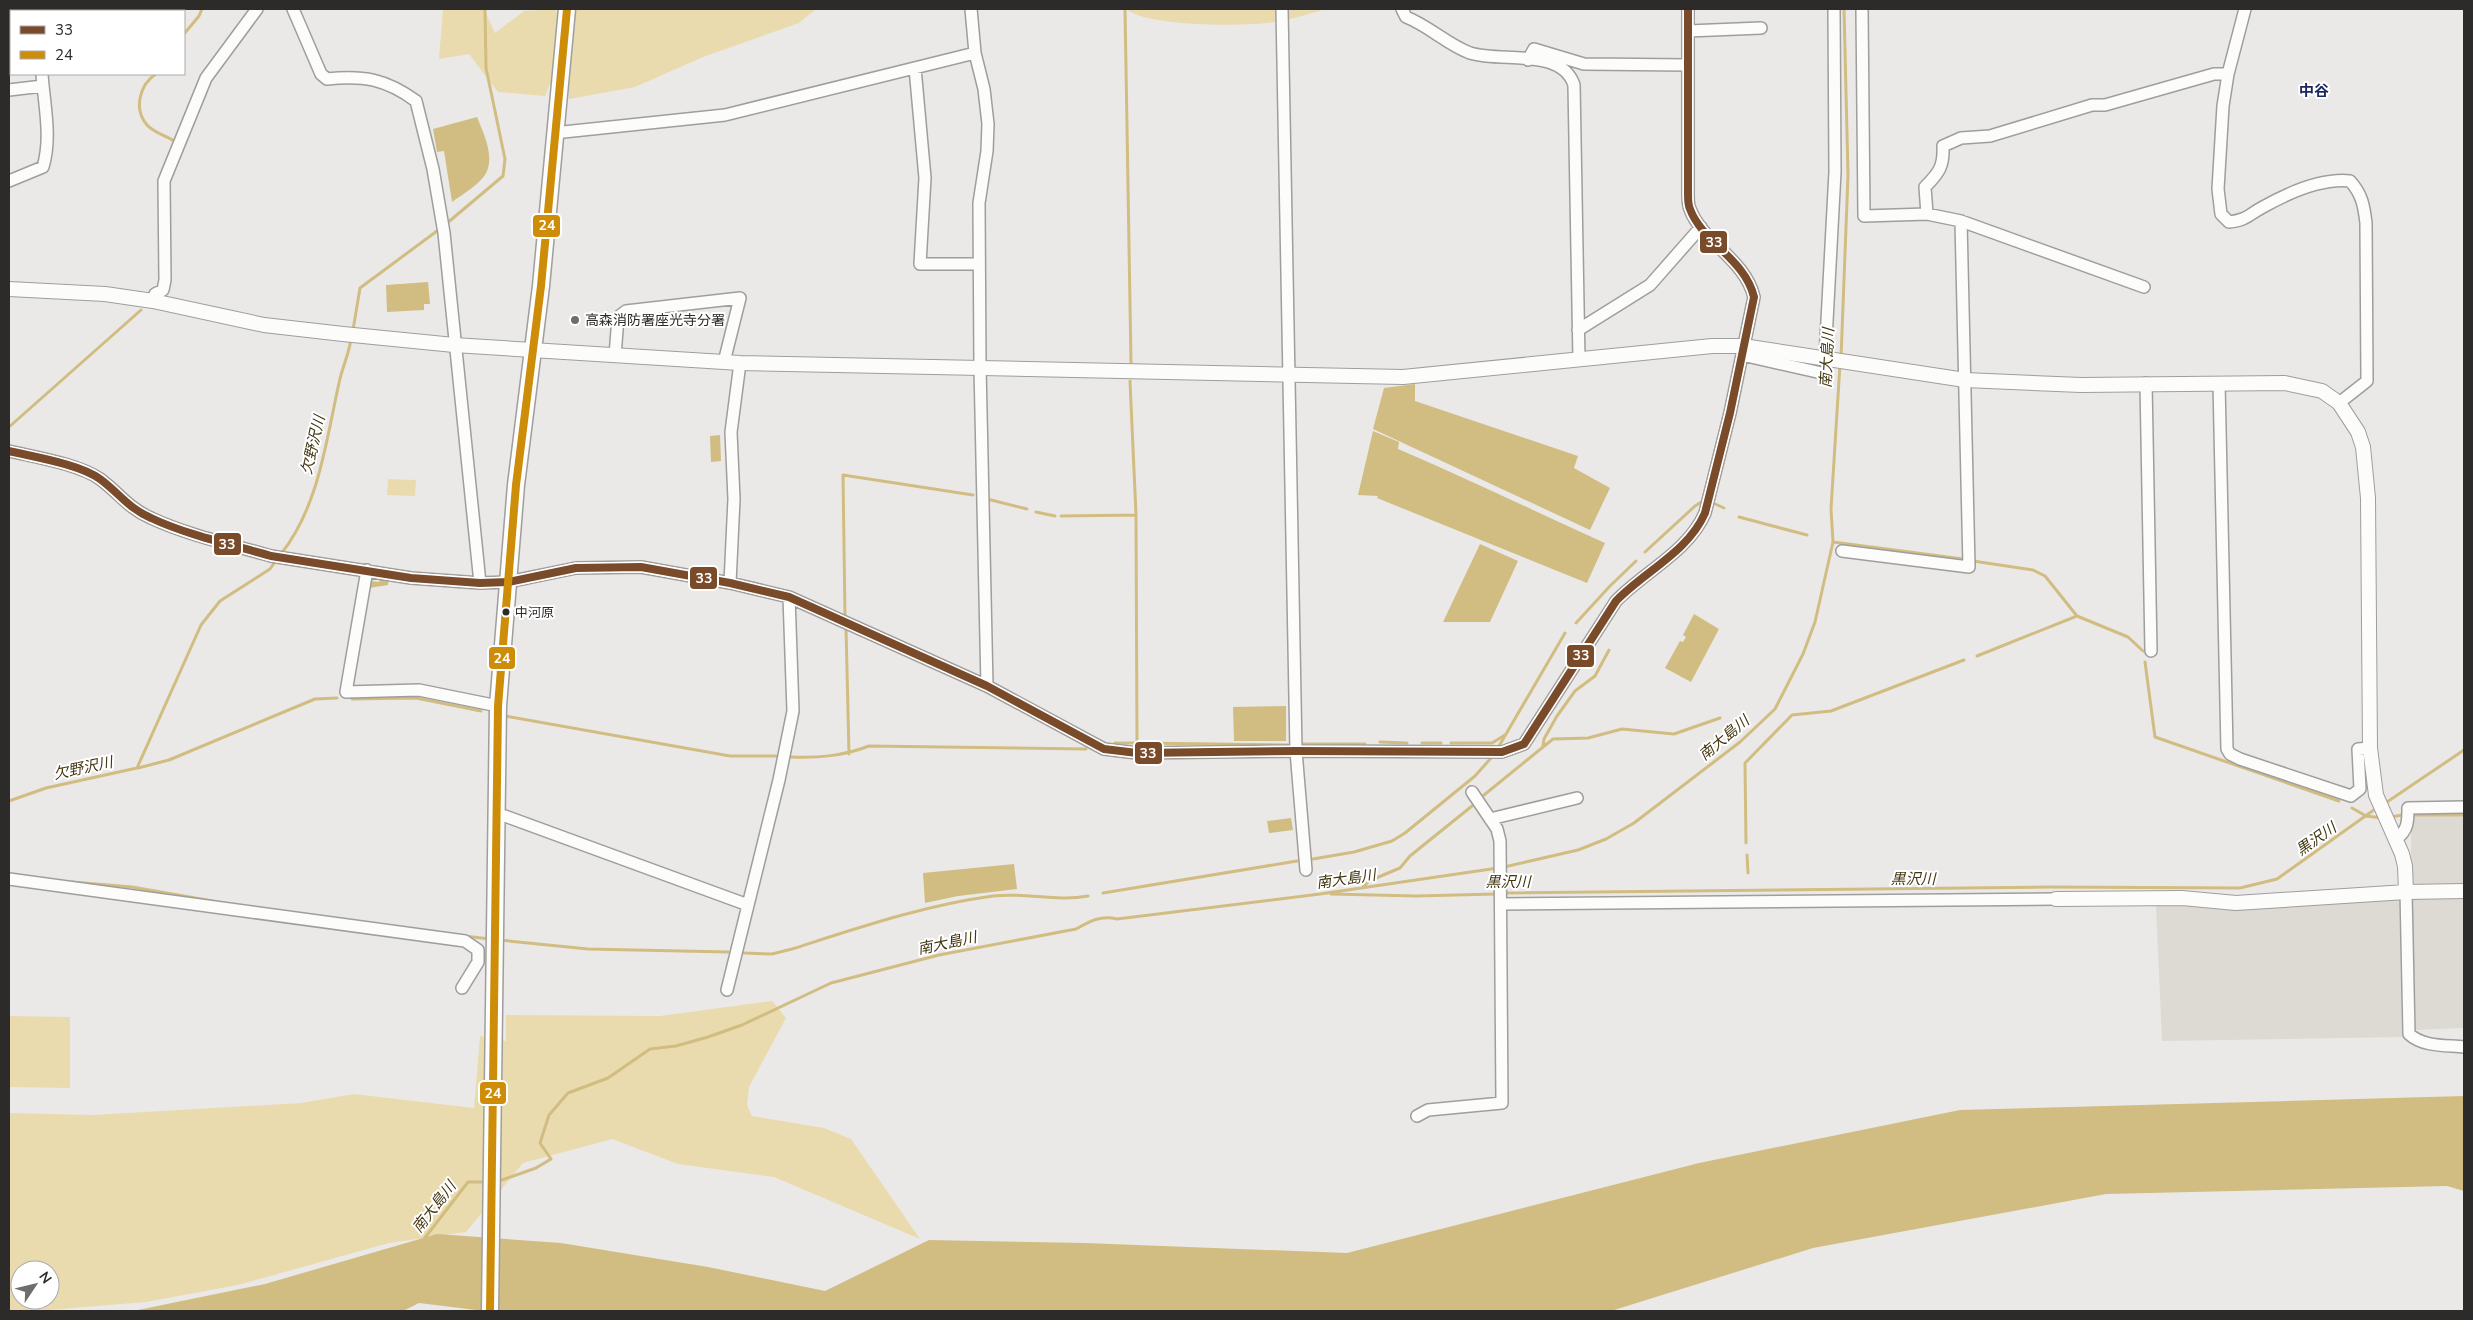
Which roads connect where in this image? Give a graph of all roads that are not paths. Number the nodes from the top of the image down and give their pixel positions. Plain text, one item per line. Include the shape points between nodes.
1 (257, 9) edge
2 (293, 9) edge
3 (567, 9) edge
4 (971, 9) edge
5 (1282, 9) edge
6 (1402, 9) edge
7 (1688, 9) edge
8 (1834, 9) edge
9 (1862, 9) edge
10 (2245, 9) edge
11 (1761, 28) dead end
12 (1688, 31) junction
13 (975, 53) junction
14 (1528, 60) junction
15 (1688, 65) junction
16 (915, 68) junction
17 (2228, 74) junction
18 (42, 75) edge
19 (43, 86) junction
20 (9, 90) edge
21 (554, 133) junction
22 (9, 181) edge
23 (1927, 214) junction
24 (1961, 221) junction
25 (1701, 227) junction
26 (979, 264) junction
27 (2144, 287) dead end
28 (9, 289) edge
29 (153, 301) junction
30 (1578, 330) junction
31 (454, 345) junction
32 (534, 349) junction
33 (1742, 351) junction
34 (615, 356) junction
35 (1827, 358) junction
36 (1579, 360) junction
37 (724, 362) junction
38 (740, 363) junction
39 (980, 367) junction
40 (1826, 374) dead end
41 (1289, 376) junction
42 (1965, 380) junction
43 (2146, 383) junction
44 (2219, 383) junction
45 (2339, 403) junction
46 (9, 451) edge
47 (1842, 551) dead end
48 (367, 570) junction
49 (508, 582) junction
50 (480, 583) junction
51 (730, 583) junction
52 (789, 597) junction
53 (2150, 651) dead end
54 (987, 686) junction
55 (498, 706) junction
56 (2370, 748) junction
57 (1296, 750) junction
58 (1472, 792) dead end
59 (1577, 798) dead end
60 (2464, 807) edge
61 (505, 816) dead end
62 (1490, 819) junction
63 (2396, 839) junction
64 (1306, 870) dead end
65 (9, 879) edge
66 (2464, 891) edge
67 (2406, 892) junction
68 (2056, 899) joint
69 (1501, 901) junction
70 (748, 905) junction
71 (462, 988) dead end
72 (727, 990) dead end
73 (2464, 1047) edge
74 (1417, 1116) dead end
75 (490, 1311) edge

1 - 29 street via 206,78 164,181 165,280 163,290 155,294
2 - 31 street via 321,74 327,79 369,78 400,90 416,101 433,169 443,229
3 - 21 main road
4 - 13 street
5 - 41 street
6 - 14 street via 1406,17 1423,23 1471,53
7 - 12 street
8 - 35 street via 1835,172
9 - 23 street via 1864,216
10 - 17 street
11 - 12 street
12 - 15 street
13 - 16 street
13 - 26 street via 988,124 979,202
14 - 15 street via 1534,49 1584,64
14 - 30 street via 1561,66 1571,74 1574,85
15 - 25 street via 1688,194 1690,209
16 - 21 street via 725,114
16 - 26 street via 924,178 920,264
17 - 23 street via 2214,74 2105,105 2092,105 1990,136 1960,138 1943,146 1944,162 1940,173 1925,187
17 - 45 street via 2218,189 2221,214 2229,222 2244,220 2288,193 2339,180 2350,181 2359,190 2364,203 2367,381
18 - 19 street
19 - 20 street
19 - 22 street via 47,138 43,167
21 - 32 main road
23 - 24 street
24 - 27 street
24 - 42 street
25 - 30 street via 1650,285
25 - 33 street via 1751,284 1754,297
26 - 39 street
28 - 29 street via 105,294
29 - 31 street via 264,325
30 - 36 street
31 - 32 street
31 - 50 street
32 - 34 street
32 - 49 main road via 516,485
33 - 35 street
33 - 36 street via 1712,346
33 - 40 street
33 - 57 street via 1730,413 1700,525 1688,540 1616,601 1524,744 1502,752
34 - 37 street
34 - 37 street via 618,318 626,311 740,298
35 - 42 street
36 - 41 street via 1403,377
37 - 38 street
38 - 39 street
38 - 51 street via 731,432 734,499
39 - 41 street
39 - 54 street
41 - 57 street
42 - 43 street via 2074,385
42 - 47 street via 1969,567
43 - 44 street
43 - 53 street
44 - 45 street via 2303,385 2322,391
44 - 56 street via 2227,749 2240,759 2351,796 2360,789 2358,749
45 - 56 street via 2358,432 2363,447 2368,498
46 - 48 street via 68,466 99,478 132,509 152,519 253,553
48 - 50 street via 411,578
48 - 55 street via 346,692 418,690
49 - 50 street
49 - 51 street via 576,568 640,568
49 - 55 main road
51 - 52 street
52 - 54 street
52 - 70 street via 793,711
54 - 57 street via 1104,749 1131,753
55 - 75 main road
56 - 63 street via 2376,795
57 - 64 street
58 - 62 street
59 - 62 street
60 - 63 street via 2408,808 2408,824
61 - 70 street
62 - 69 street via 1500,841
63 - 67 street via 2405,866
65 - 71 street via 465,941 478,950 478,962
66 - 67 street
67 - 68 street via 2236,903 2182,898
67 - 73 street via 2409,1034 2415,1040
68 - 69 street
69 - 74 street via 1502,1103 1428,1110
70 - 72 street

